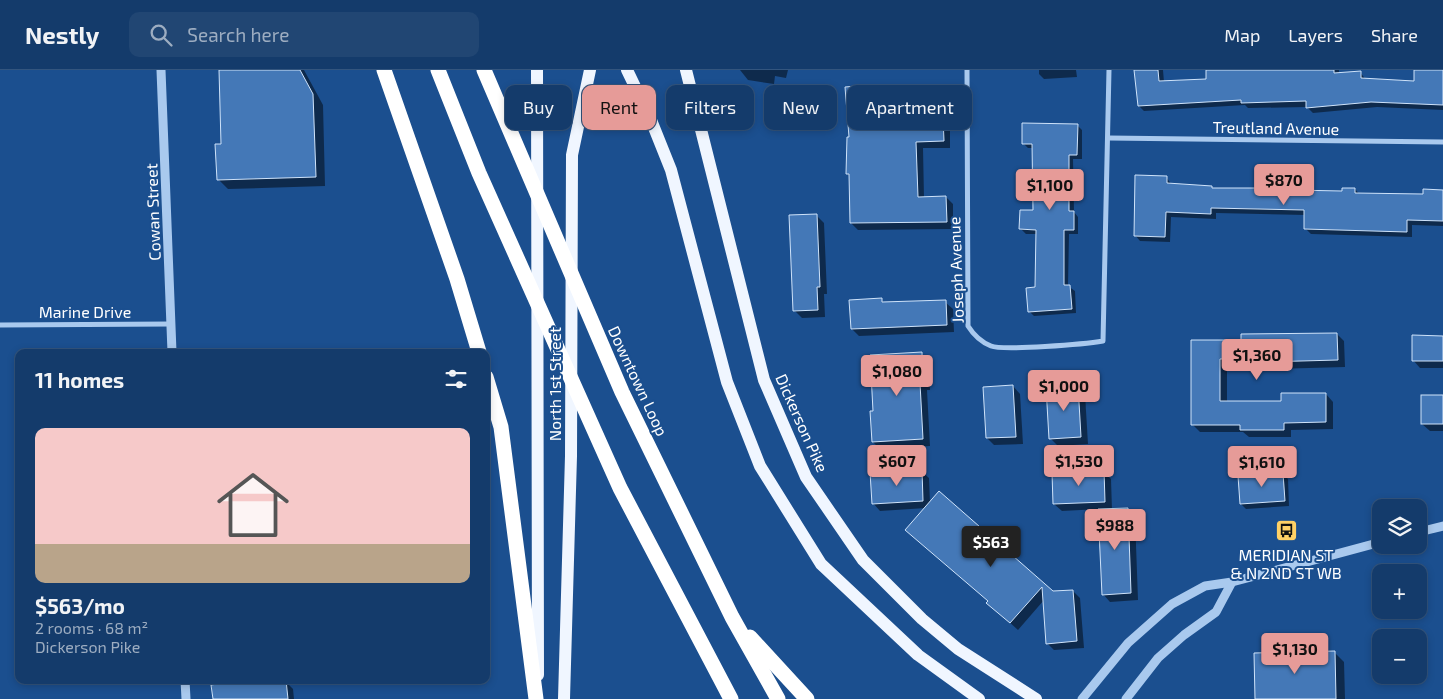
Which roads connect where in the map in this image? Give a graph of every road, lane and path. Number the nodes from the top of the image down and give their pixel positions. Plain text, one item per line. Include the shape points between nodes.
1 (161, 70) edge
2 (384, 70) edge
3 (438, 70) edge
4 (484, 70) edge
5 (537, 70) edge
6 (590, 70) edge
7 (627, 70) edge
8 (686, 70) edge
9 (967, 70) edge
10 (1109, 70) edge
11 (1109, 138) junction
12 (1443, 142) edge
13 (171, 324) junction
14 (0, 325) edge
15 (172, 349) edge
16 (478, 349) edge
17 (490, 390) edge
18 (1443, 526) edge
19 (1427, 530) edge
20 (1372, 544) edge
21 (1232, 582) junction
22 (732, 617) junction
23 (185, 684) edge
24 (186, 699) edge
25 (537, 699) edge
26 (564, 699) edge
27 (731, 699) edge
28 (778, 699) edge
29 (807, 699) edge
30 (979, 699) edge
31 (1036, 699) edge
32 (1082, 699) edge
33 (1126, 699) edge

1 - 13 street, Cowan Street
2 - 16 highway
3 - 27 highway via 479,173 620,488
4 - 22 highway, Downtown Loop via 622,392
5 - 25 main road, North 1st Street
6 - 26 main road, North 1st Street via 572,155 571,466
7 - 30 main road via 670,170 727,382 760,466 821,564 918,655
8 - 31 main road, Dickerson Pike via 764,380 806,477 863,560 922,619 958,649
9 - 11 street, Joseph Avenue via 968,326 974,336 992,347 1103,341
10 - 11 street
11 - 12 street, Treutland Avenue
13 - 14 street, Marine Drive
13 - 15 street, Cowan Street
17 - 25 highway via 501,427
18 - 19 street
20 - 21 street
21 - 32 street via 1204,586 1172,604 1128,643
21 - 33 street via 1216,612 1158,658
22 - 28 highway, Downtown Loop
22 - 29 highway
23 - 24 street

